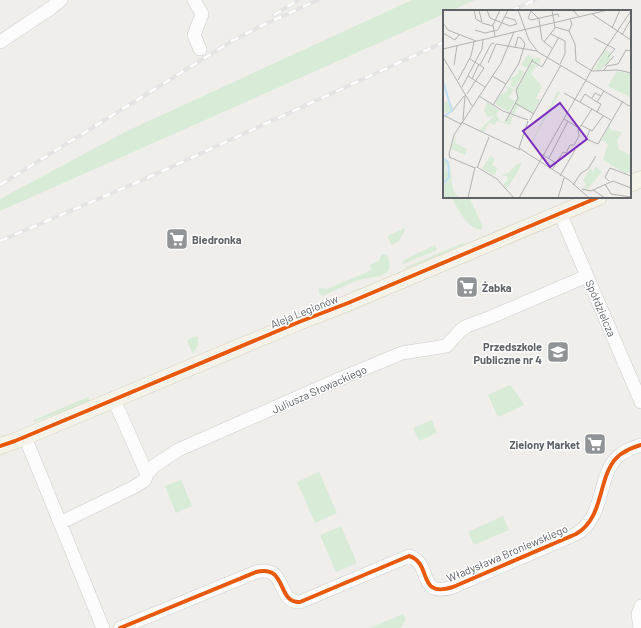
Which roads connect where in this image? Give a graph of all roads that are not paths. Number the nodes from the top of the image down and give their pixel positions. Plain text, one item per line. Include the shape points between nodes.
1 (61, 0) edge
2 (194, 0) edge
3 (0, 42) edge
4 (200, 49) dead end
5 (641, 179) edge
6 (631, 184) edge
7 (597, 198) edge
8 (560, 213) junction
9 (587, 276) junction
10 (114, 400) junction
11 (641, 402) edge
12 (20, 439) junction
13 (641, 445) edge
14 (0, 446) edge
15 (0, 451) edge
16 (147, 474) junction
17 (60, 523) junction
18 (641, 606) edge
19 (103, 628) edge
20 (120, 628) edge
21 (640, 628) edge

1 - 3 street
2 - 4 street via 202,14 194,35
5 - 6 main road
7 - 8 main road, Aleja Legionów
8 - 9 street, Spółdzielcza
8 - 10 main road, Aleja Legionów
9 - 11 street, Spółdzielcza
9 - 16 street, Juliusza Słowackiego via 467,326 446,346 402,353 178,450 154,466
10 - 12 main road, Aleja Legionów
10 - 16 street
12 - 14 main road, Aleja Legionów
12 - 15 main road, Aleja Legionów
12 - 17 street
13 - 20 street, Władysława Broniewskiego via 621,454 611,465 594,513 585,529 453,587 444,590 434,589 419,564 409,556 295,602 288,598 275,574 264,570
16 - 17 street, Juliusza Słowackiego via 145,480 134,487
17 - 19 street
18 - 21 street via 637,618

